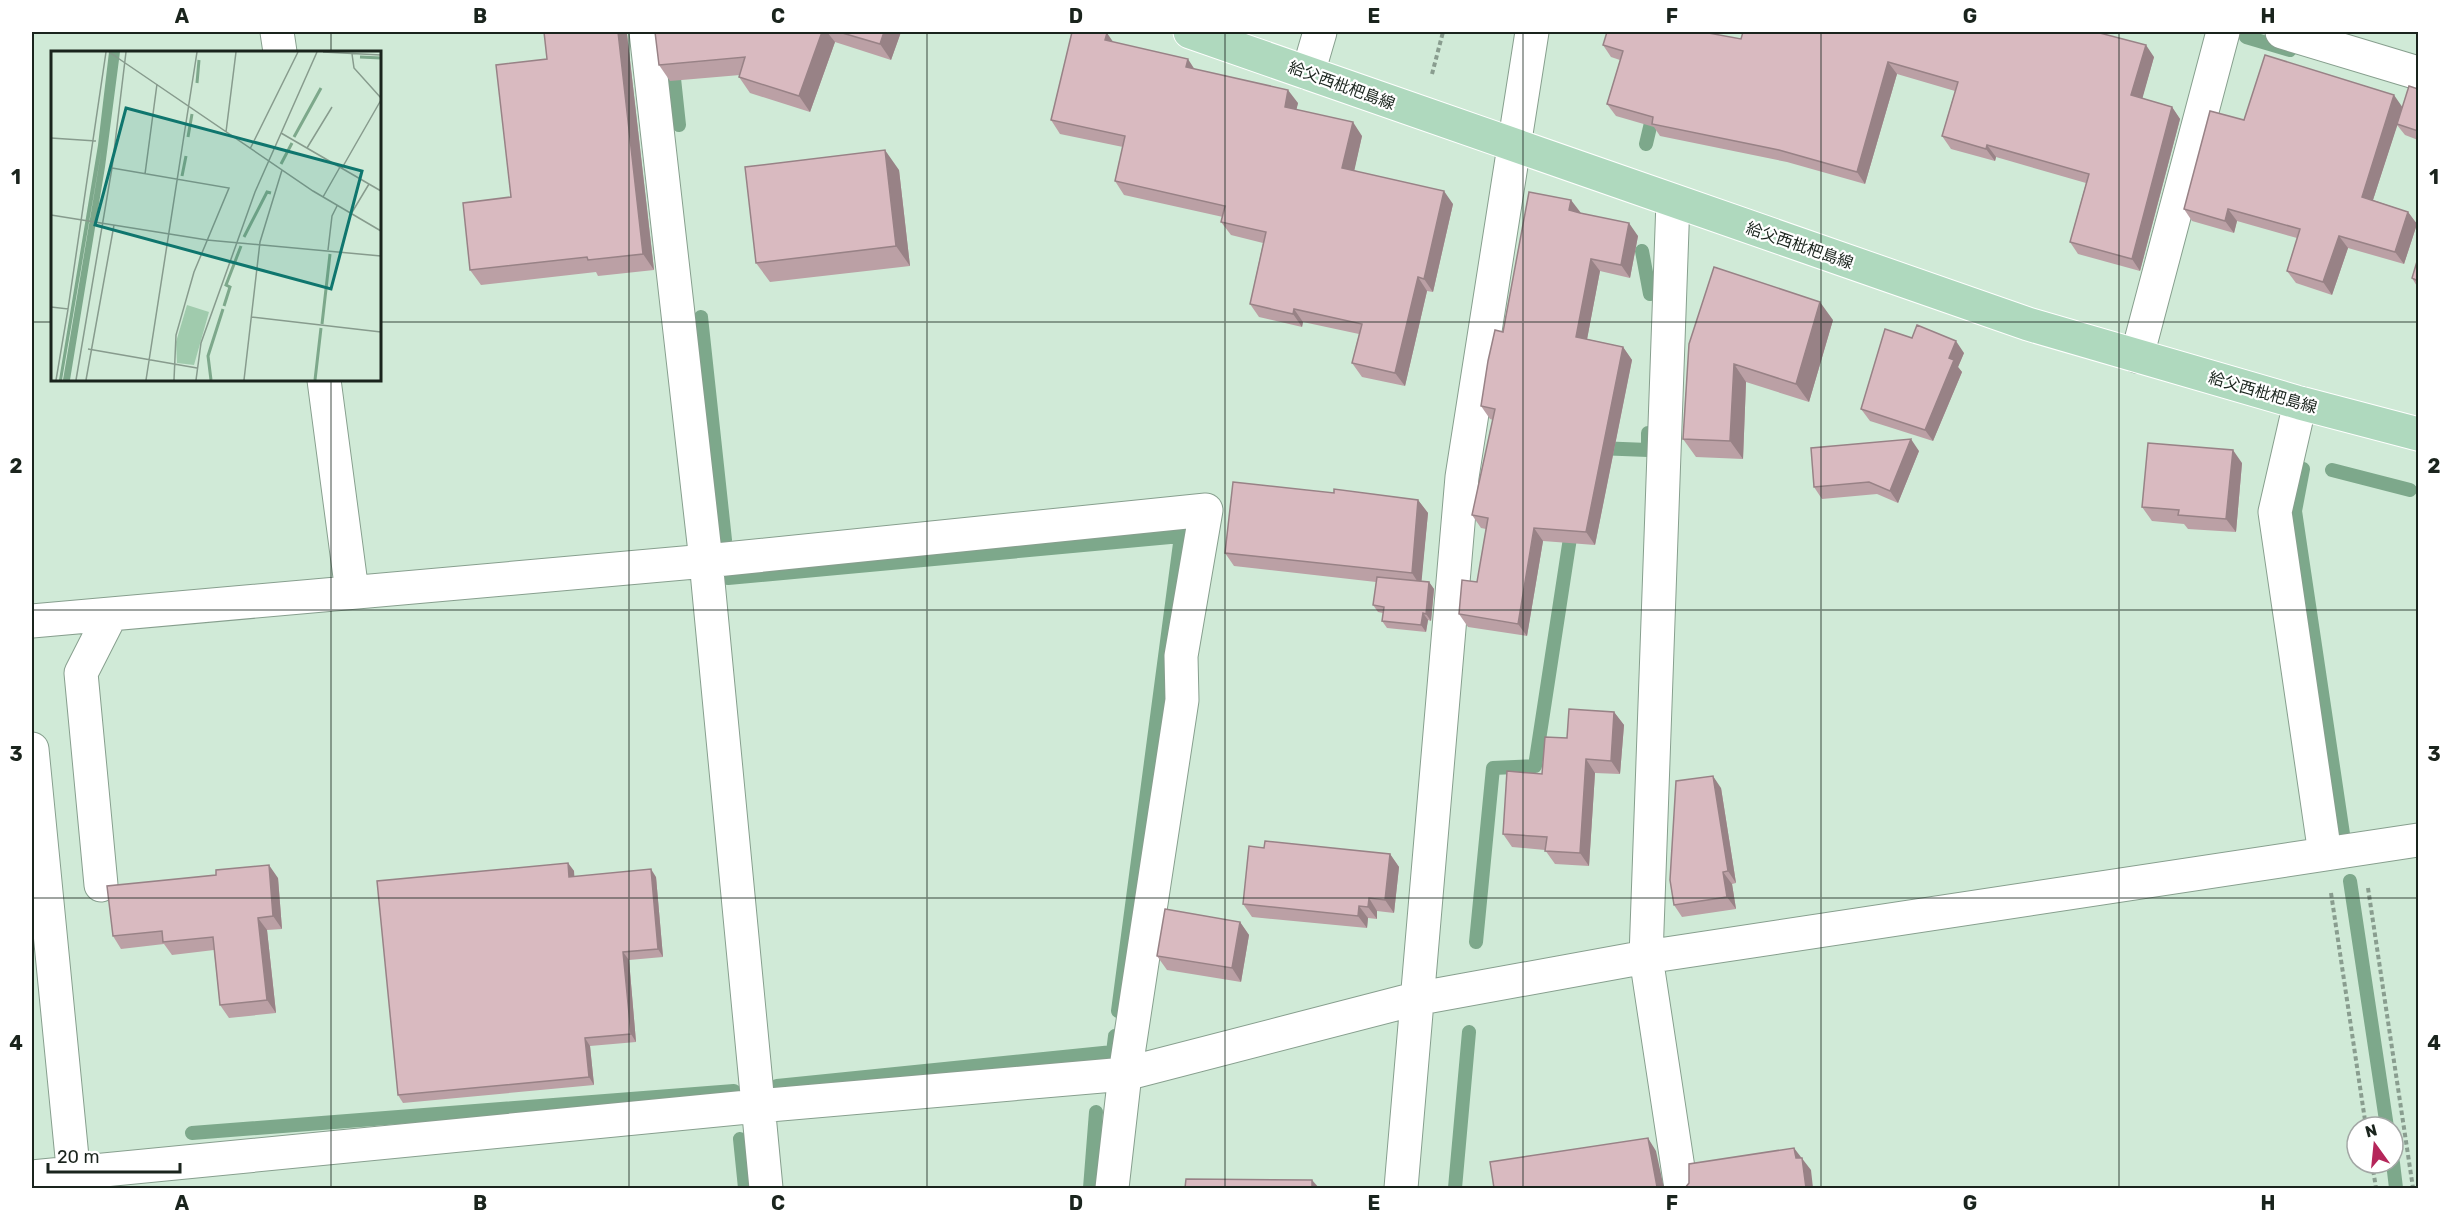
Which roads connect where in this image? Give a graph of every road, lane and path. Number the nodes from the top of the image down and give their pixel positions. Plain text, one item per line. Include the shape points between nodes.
1 (277, 32) edge
2 (646, 32) edge
3 (1190, 32) edge
4 (1320, 32) edge
5 (1532, 32) edge
6 (2223, 32) edge
7 (2282, 32) edge
8 (280, 51) edge
9 (1308, 73) junction
10 (2418, 73) edge
11 (1513, 146) junction
12 (1673, 201) junction
13 (2137, 356) junction
14 (324, 381) edge
15 (2300, 404) junction
16 (2418, 434) edge
17 (706, 561) junction
18 (352, 592) junction
19 (111, 614) junction
20 (32, 621) edge
21 (32, 750) edge
22 (2418, 840) edge
23 (2325, 854) junction
24 (101, 885) dead end
25 (1646, 957) junction
26 (1415, 999) junction
27 (1125, 1074) junction
28 (758, 1106) junction
29 (2364, 1115) edge
30 (189, 1176) edge
31 (32, 1177) edge
32 (74, 1181) edge
33 (765, 1188) edge
34 (1112, 1188) edge
35 (1401, 1188) edge
36 (1681, 1188) edge

1 - 8 street
2 - 17 street
3 - 9 main road, 給父西枇杷島線
4 - 9 street
5 - 11 street
6 - 13 street
7 - 10 street
9 - 11 main road, 給父西枇杷島線
11 - 12 main road, 給父西枇杷島線
11 - 26 street via 1462,477
12 - 13 main road, 給父西枇杷島線 via 2028,324
12 - 25 street
13 - 15 main road, 給父西枇杷島線
14 - 18 street
15 - 16 main road, 給父西枇杷島線
15 - 23 street via 2275,512
17 - 18 street
17 - 27 street via 1206,510 1181,656 1182,700
17 - 28 street
18 - 19 street
19 - 20 street
19 - 24 street via 81,673
21 - 32 street
22 - 23 street
23 - 25 street
23 - 29 path
25 - 26 street
25 - 36 street
26 - 27 street
26 - 35 street
27 - 28 street
27 - 34 street
28 - 30 street
28 - 33 street
30 - 32 street
31 - 32 street

